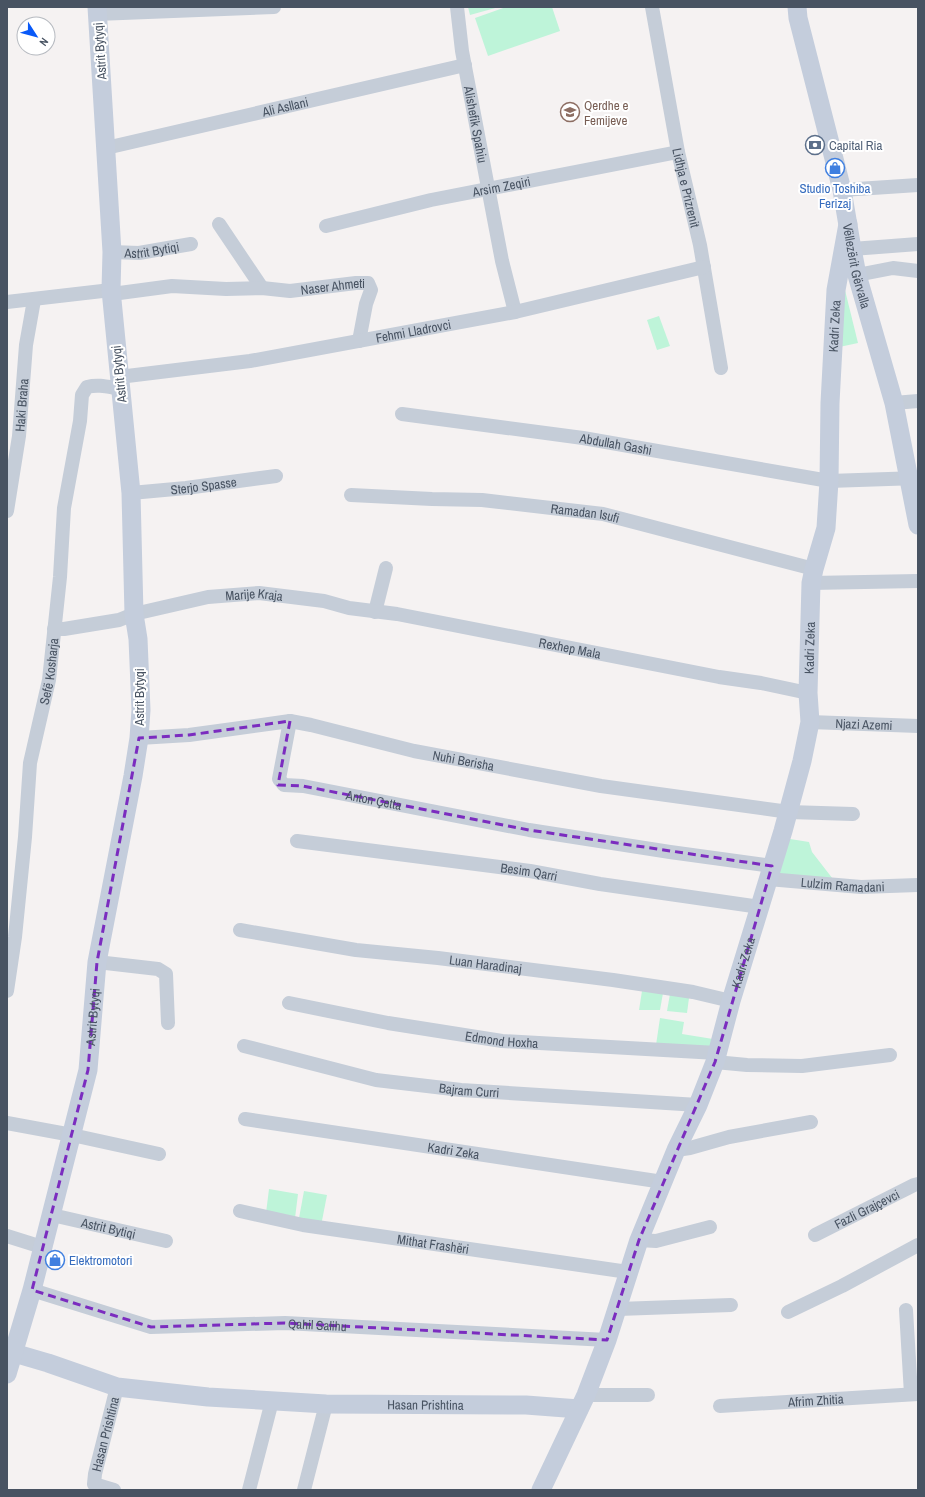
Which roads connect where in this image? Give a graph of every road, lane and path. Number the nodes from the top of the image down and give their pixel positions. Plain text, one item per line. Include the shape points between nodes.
1 (274, 7) edge
2 (457, 7) edge
3 (652, 7) edge
4 (797, 7) edge
5 (97, 10) edge
6 (465, 65) junction
7 (106, 148) junction
8 (678, 152) junction
9 (918, 185) edge
10 (488, 188) junction
11 (842, 190) junction
12 (219, 224) dead end
13 (848, 224) junction
14 (326, 226) dead end
15 (191, 244) dead end
16 (918, 244) edge
17 (852, 249) junction
18 (112, 252) junction
19 (704, 268) junction
20 (918, 271) edge
21 (857, 275) junction
22 (262, 288) junction
23 (112, 292) junction
24 (34, 300) junction
25 (7, 302) edge
26 (515, 312) junction
27 (359, 341) junction
28 (721, 368) dead end
29 (120, 383) junction
30 (918, 401) edge
31 (894, 403) junction
32 (402, 414) dead end
33 (276, 476) dead end
34 (913, 478) edge
35 (829, 481) junction
36 (131, 493) junction
37 (351, 495) dead end
38 (7, 511) edge
39 (918, 521) edge
40 (386, 568) dead end
41 (812, 576) junction
42 (918, 581) edge
43 (375, 612) junction
44 (134, 614) junction
45 (54, 629) junction
46 (808, 693) junction
47 (290, 721) junction
48 (810, 722) junction
49 (918, 726) edge
50 (139, 738) junction
51 (789, 812) junction
52 (853, 814) dead end
53 (529, 830) joint
54 (298, 841) dead end
55 (770, 872) junction
56 (918, 885) edge
57 (760, 907) junction
58 (240, 930) dead end
59 (97, 962) junction
60 (7, 991) edge
61 (731, 1001) junction
62 (289, 1003) dead end
63 (168, 1023) dead end
64 (244, 1046) dead end
65 (890, 1055) dead end
66 (716, 1057) junction
67 (698, 1105) junction
68 (245, 1119) dead end
69 (811, 1122) dead end
70 (7, 1123) edge
71 (72, 1135) junction
72 (676, 1150) junction
73 (159, 1154) dead end
74 (663, 1182) junction
75 (918, 1184) edge
76 (240, 1211) dead end
77 (52, 1215) junction
78 (710, 1227) dead end
79 (815, 1235) dead end
80 (7, 1236) edge
81 (639, 1240) junction
82 (166, 1242) dead end
83 (918, 1246) edge
84 (42, 1247) junction
85 (628, 1272) junction
86 (32, 1290) junction
87 (730, 1305) dead end
88 (618, 1309) junction
89 (906, 1310) dead end
90 (788, 1312) dead end
91 (607, 1340) junction
92 (11, 1352) edge
93 (7, 1374) edge
94 (117, 1387) junction
95 (915, 1394) edge
96 (648, 1396) dead end
97 (272, 1401) junction
98 (582, 1402) junction
99 (326, 1404) junction
100 (720, 1406) dead end
101 (114, 1490) edge
102 (249, 1490) edge
103 (304, 1490) edge
104 (541, 1490) edge

1 - 5 street
2 - 6 street, Alishefik Spahiu
3 - 8 street, Lidhja e Prizrenit
4 - 11 street, Vëllezërit Gërvalla
5 - 7 street, Astrit Bytyqi
6 - 7 street, Ali Asllani
6 - 10 street, Alishefik Spahiu
7 - 18 street, Astrit Bytyqi
8 - 10 street, Arsim Zeqiri
8 - 19 street, Lidhja e Prizrenit
9 - 11 street
10 - 14 street, Arsim Zeqiri
10 - 26 street, Alishefik Spahiu
11 - 13 street, Vëllezërit Gërvalla
12 - 22 street
13 - 17 street, Vëllezërit Gërvalla
13 - 35 street, Kadri Zeka via 836,290
15 - 18 street, Astrit Bytiqi via 139,253
16 - 17 street
17 - 21 street, Vëllezërit Gërvalla
18 - 23 street, Astrit Bytyqi
19 - 26 street, Fehmi Lladrovci
19 - 28 street, Lidhja e Prizrenit
20 - 21 street via 893,268
21 - 31 street, Vëllezërit Gërvalla
22 - 23 street, Naser Ahmeti via 172,286
22 - 27 street, Naser Ahmeti via 290,291 368,283 370,290
23 - 24 street, Naser Ahmeti
23 - 29 street, Astrit Bytyqi
24 - 25 street, Naser Ahmeti
24 - 38 street, Haki Braha via 26,346 19,436
26 - 27 street, Fehmi Lladrovci
27 - 29 street, Fehmi Lladrovci
29 - 36 street, Astrit Bytyqi
29 - 45 street, Sefë Kosharja via 87,387 82,395 80,421 64,508
30 - 31 street
31 - 34 street, Vëllezërit Gërvalla
32 - 35 street, Abdullah Gashi via 583,438
33 - 36 street, Sterjo Spasse
34 - 35 street, Abdullah Gashi
34 - 39 street, Vëllezërit Gërvalla
35 - 41 street, Kadri Zeka via 826,528
36 - 44 street, Astrit Bytyqi
37 - 41 street, Ramadan Isufi via 482,500 603,514
40 - 43 street
41 - 42 street, Ramadan Isufi
41 - 46 street, Kadri Zeka
43 - 44 street, Marije Kraja via 324,601 259,593 208,597
43 - 46 street, Rexhep Mala via 397,614
44 - 45 street via 119,620
44 - 50 street, Astrit Bytyqi via 138,639 141,710
45 - 60 street, Sefë Kosharja via 49,680 30,763 16,937
46 - 48 street, Kadri Zeka
47 - 50 street, Nuhi Berisha via 189,735
47 - 51 street, Nuhi Berisha via 444,757 600,786
47 - 53 street, Anton Çetta via 279,779 284,785 303,786
48 - 49 street, Njazi Azemi
48 - 51 street, Kadri Zeka
50 - 59 street, Astrit Bytyqi
51 - 52 street, Nuhi Berisha
51 - 55 street, Kadri Zeka
53 - 55 street, Lulzim Ramadani via 670,852
54 - 57 street, Besim Qarri via 530,871 600,884
55 - 56 street, Lulzim Ramadani via 861,887
55 - 57 street, Kadri Zeka
57 - 61 street, Kadri Zeka
58 - 61 street, Luan Haradinaj via 356,950 613,980 693,992
59 - 63 street via 158,970 166,974
59 - 71 street, Astrit Bytyqi via 88,1070
61 - 66 street, Kadri Zeka
62 - 66 street, Edmond Hoxha via 388,1023 502,1041
64 - 67 street, Bajram Curri via 376,1080 461,1090
65 - 66 street via 802,1066 747,1065
66 - 67 street, Kadri Zeka
67 - 72 street, Kadri Zeka
68 - 74 street, Kadri Zeka
69 - 72 street via 729,1136
70 - 71 street
71 - 73 street
71 - 77 street, Astrit Bytyqi
72 - 74 street, Kadri Zeka
74 - 81 street, Kadri Zeka
75 - 79 street, Fazli Grajçevci
76 - 85 street, Mithat Frashëri via 303,1225
77 - 82 street, Astrit Bytiqi
77 - 84 street, Astrit Bytyqi
78 - 81 street via 656,1241
80 - 84 street
81 - 85 street, Kadri Zeka
83 - 90 street
84 - 86 street, Astrit Bytyqi
85 - 88 street, Kadri Zeka
86 - 91 street, Qahil Salihu via 151,1327 285,1323
86 - 92 street, Astrit Bytyqi
87 - 88 street
88 - 91 street, Kadri Zeka
89 - 95 street, Afrim Zhitia
91 - 98 street, Kadri Zeka
92 - 93 street, Astrit Bytyqi
92 - 94 street, Hasan Prishtina
94 - 97 street, Hasan Prishtina
94 - 101 street, Hasan Prishtina via 94,1484
95 - 100 street, Afrim Zhitia
96 - 98 street
97 - 99 street, Hasan Prishtina
97 - 102 street
98 - 99 street, Hasan Prishtina via 526,1405
98 - 104 street, Kadri Zeka
99 - 103 street

